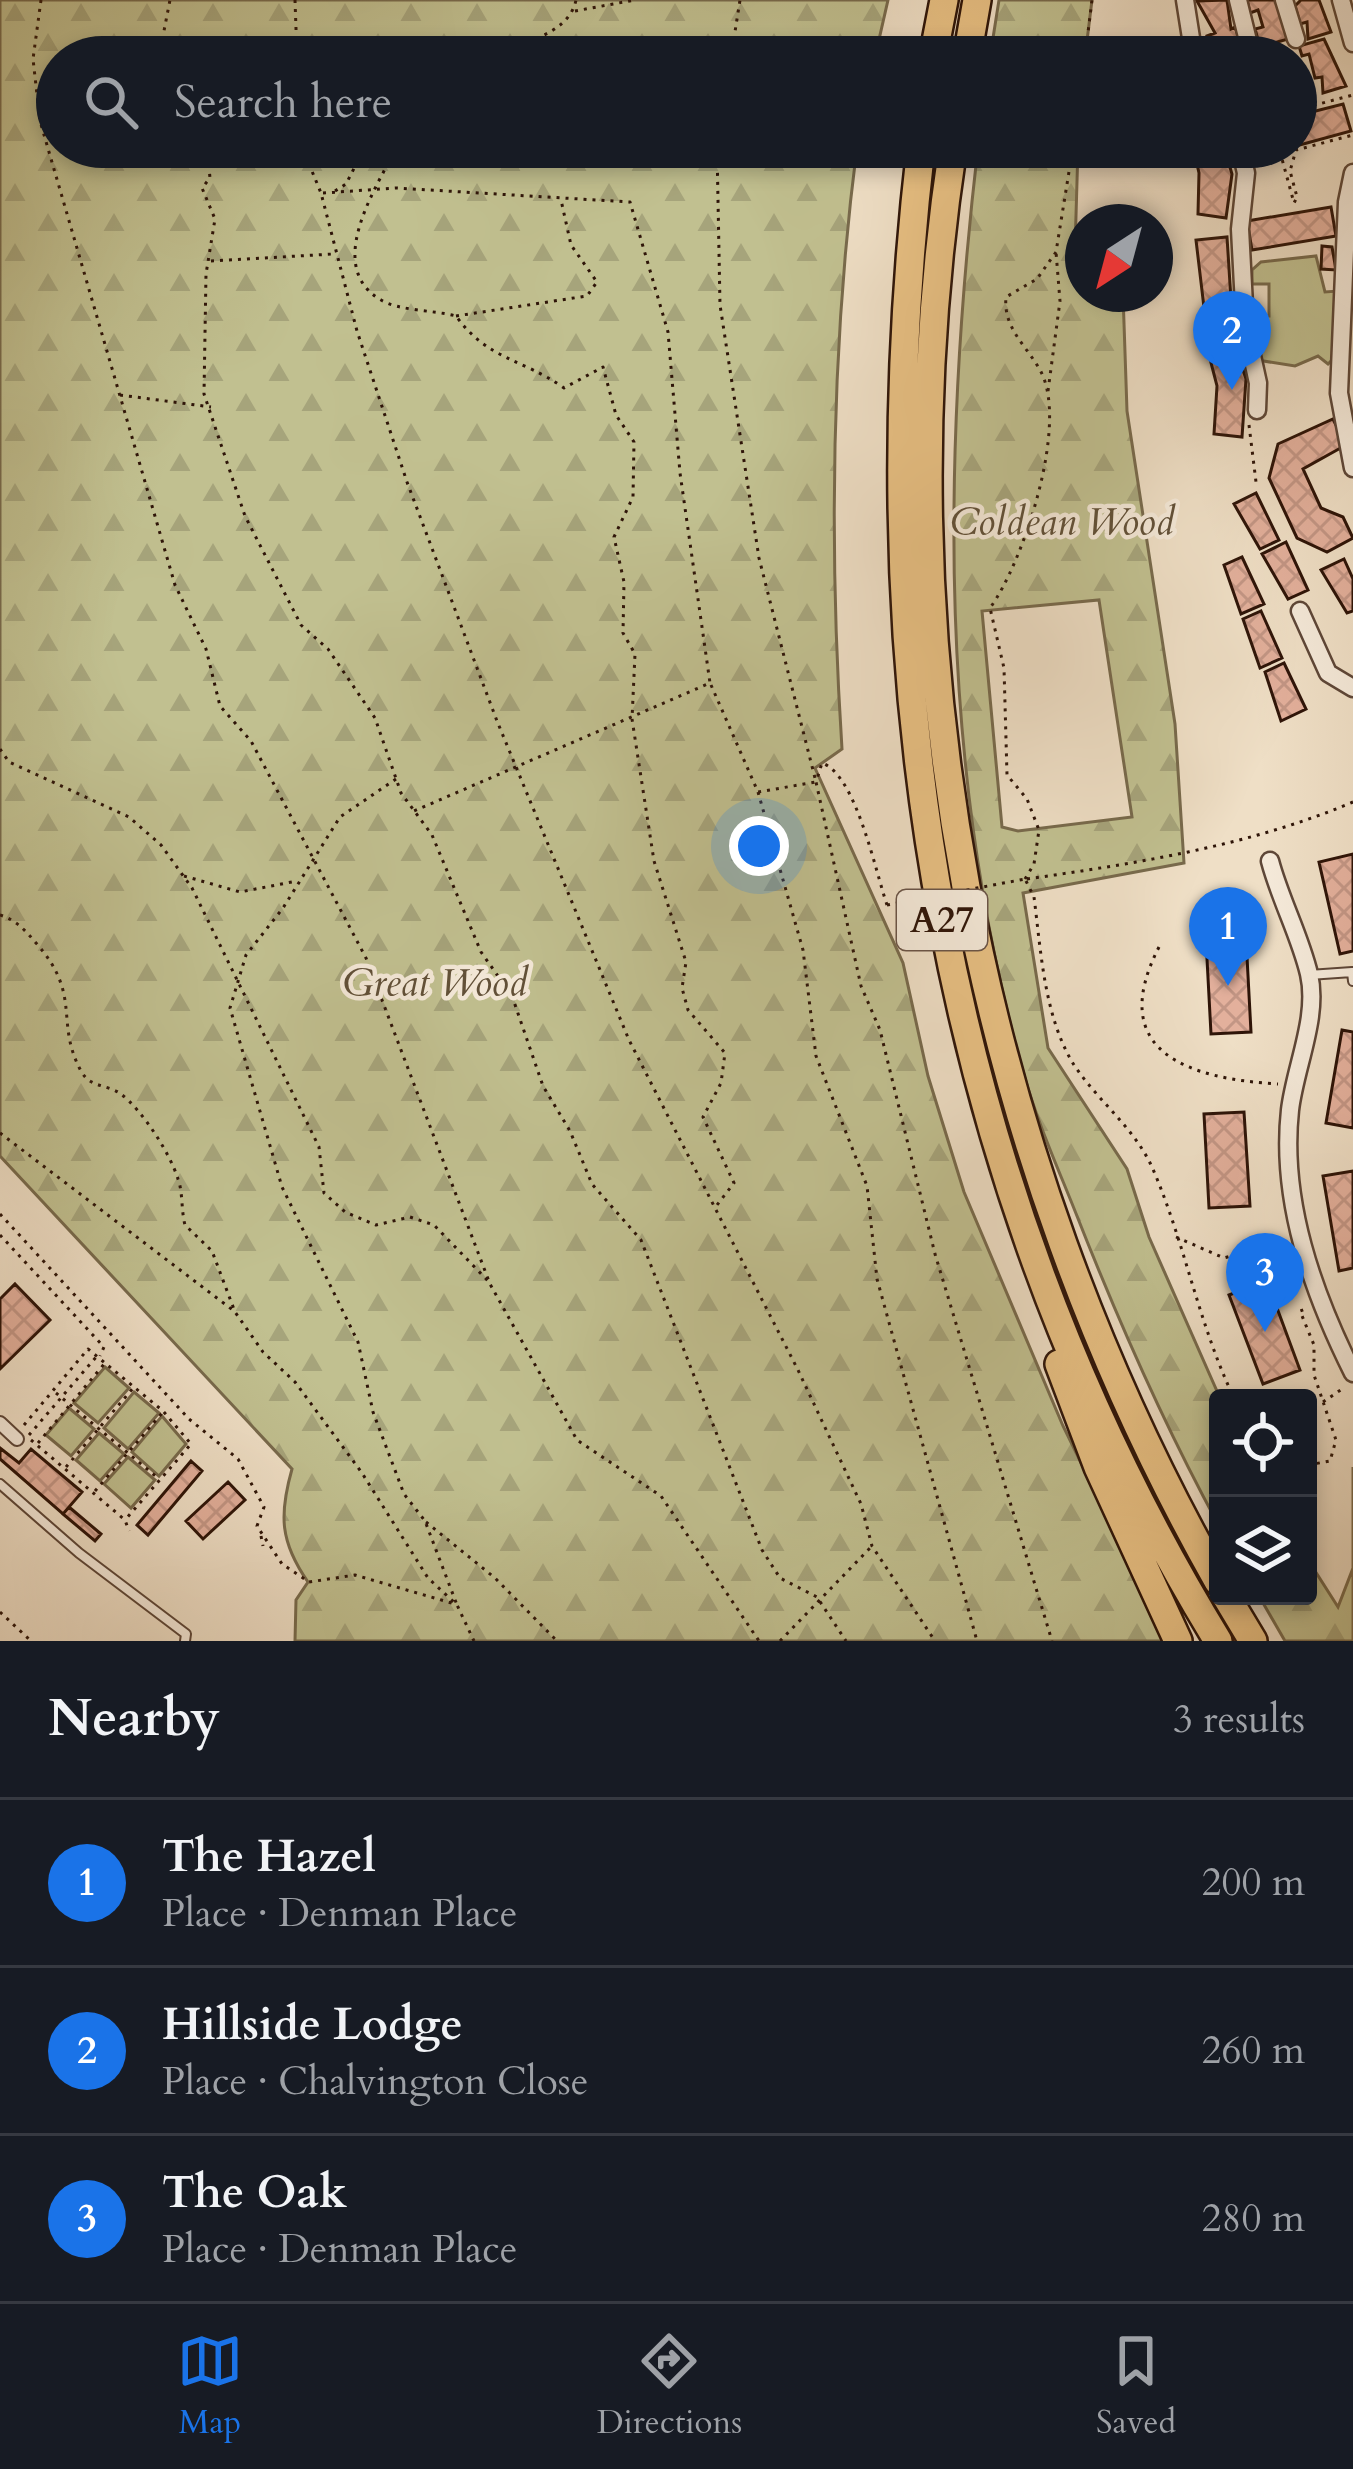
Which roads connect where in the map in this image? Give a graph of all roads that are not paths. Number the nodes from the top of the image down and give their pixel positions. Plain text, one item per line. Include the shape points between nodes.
1 (944, 0) edge
2 (977, 0) edge
3 (1185, 0) edge
4 (1238, 0) edge
5 (1284, 0) edge
6 (1340, 0) edge
7 (937, 36) edge
8 (971, 36) edge
9 (1191, 36) edge
10 (1247, 36) edge
11 (1295, 36) edge
12 (1353, 43) edge
13 (919, 168) edge
14 (951, 168) edge
15 (1245, 168) edge
16 (1353, 173) edge
17 (1254, 410) road end
18 (1353, 468) edge
19 (1300, 611) dead end
20 (1353, 688) edge
21 (1270, 861) dead end
22 (1309, 975) junction
23 (1353, 981) edge
24 (1005, 1167) junction
25 (1353, 1377) edge
26 (0, 1423) edge
27 (23, 1436) road end
28 (0, 1484) edge
29 (1209, 1564) edge
30 (1231, 1605) edge
31 (185, 1641) edge
32 (1178, 1641) edge
33 (1218, 1641) edge
34 (1253, 1641) edge

1 - 7 highway
2 - 8 highway
3 - 9 street
4 - 10 street
5 - 11 street
6 - 12 street
13 - 24 highway, A27 via 901,393 907,689 947,944
14 - 29 highway, A27 via 929,391 929,552 936,689 975,937 1032,1156 1071,1268 1151,1454
15 - 17 street via 1240,229 1245,324 1258,383
16 - 18 street via 1339,392
19 - 20 street via 1328,673
21 - 22 street
22 - 23 lane via 1352,972
22 - 25 street via 1287,1153 1320,1303
24 - 32 highway, A27 via 1028,1282 1097,1467
24 - 33 highway, A27 via 1089,1390
26 - 27 street
28 - 31 lane
30 - 34 highway

